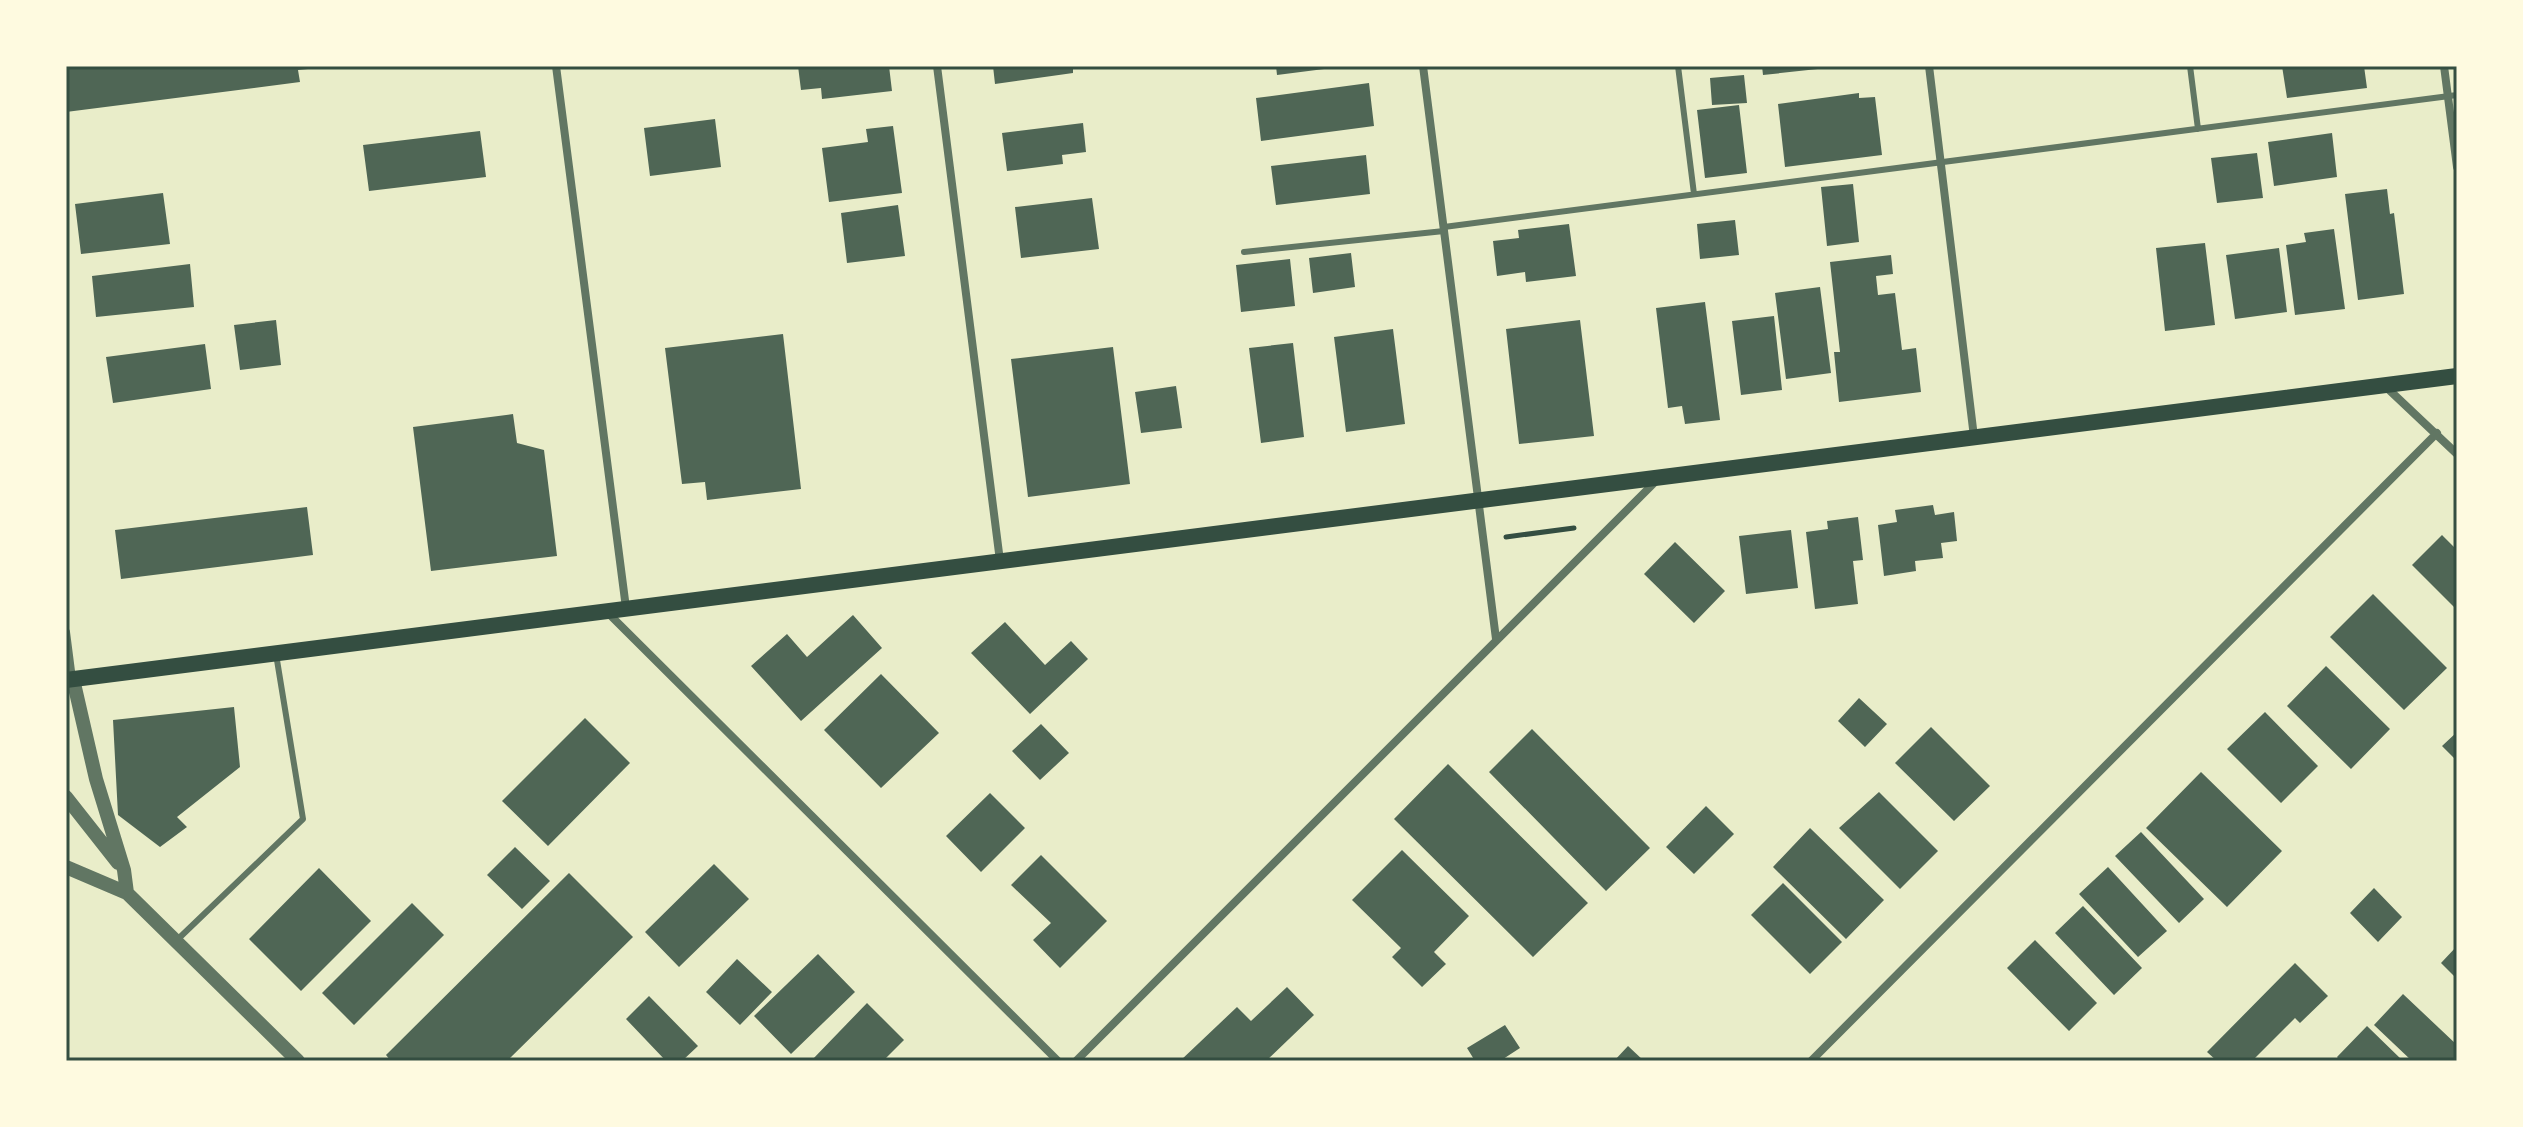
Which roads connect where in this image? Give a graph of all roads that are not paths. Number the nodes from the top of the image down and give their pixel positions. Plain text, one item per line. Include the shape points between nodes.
1 (556, 66) edge
2 (937, 66) edge
3 (1423, 66) edge
4 (1678, 66) edge
5 (1929, 66) edge
6 (2190, 66) edge
7 (2444, 66) edge
8 (2452, 96) edge
9 (2198, 129) junction
10 (1941, 163) junction
11 (2457, 167) edge
12 (1694, 194) junction
13 (1444, 229) junction
14 (1244, 252) dead end
15 (2457, 376) edge
16 (2385, 385) junction
17 (2437, 433) junction
18 (1974, 437) junction
19 (2457, 454) edge
20 (1660, 477) junction
21 (1479, 500) junction
22 (1000, 561) junction
23 (626, 609) junction
24 (606, 611) junction
25 (66, 632) edge
26 (1496, 639) junction
27 (276, 654) junction
28 (69, 680) edge
29 (66, 797) edge
30 (66, 867) edge
31 (124, 870) junction
32 (127, 893) junction
33 (176, 941) junction
34 (298, 1061) edge
35 (1058, 1061) edge
36 (1076, 1061) edge
37 (1811, 1061) edge

1 - 23 street
2 - 22 street
3 - 13 street
4 - 12 lane
5 - 10 street
6 - 9 lane
7 - 8 street
8 - 9 lane
8 - 11 street
9 - 10 lane
10 - 12 lane
10 - 18 street
12 - 13 lane
13 - 14 lane
13 - 21 street
15 - 16 main road
16 - 17 street
16 - 18 main road
17 - 19 street
17 - 37 street
18 - 20 main road
20 - 21 main road
20 - 26 street
21 - 22 main road
21 - 26 street
22 - 23 main road
23 - 24 main road
24 - 27 main road
24 - 35 street
25 - 28 street
26 - 36 street
27 - 28 main road
27 - 33 lane via 303,819
28 - 31 street
29 - 31 street
30 - 32 street
31 - 32 street
32 - 33 street
33 - 34 street

